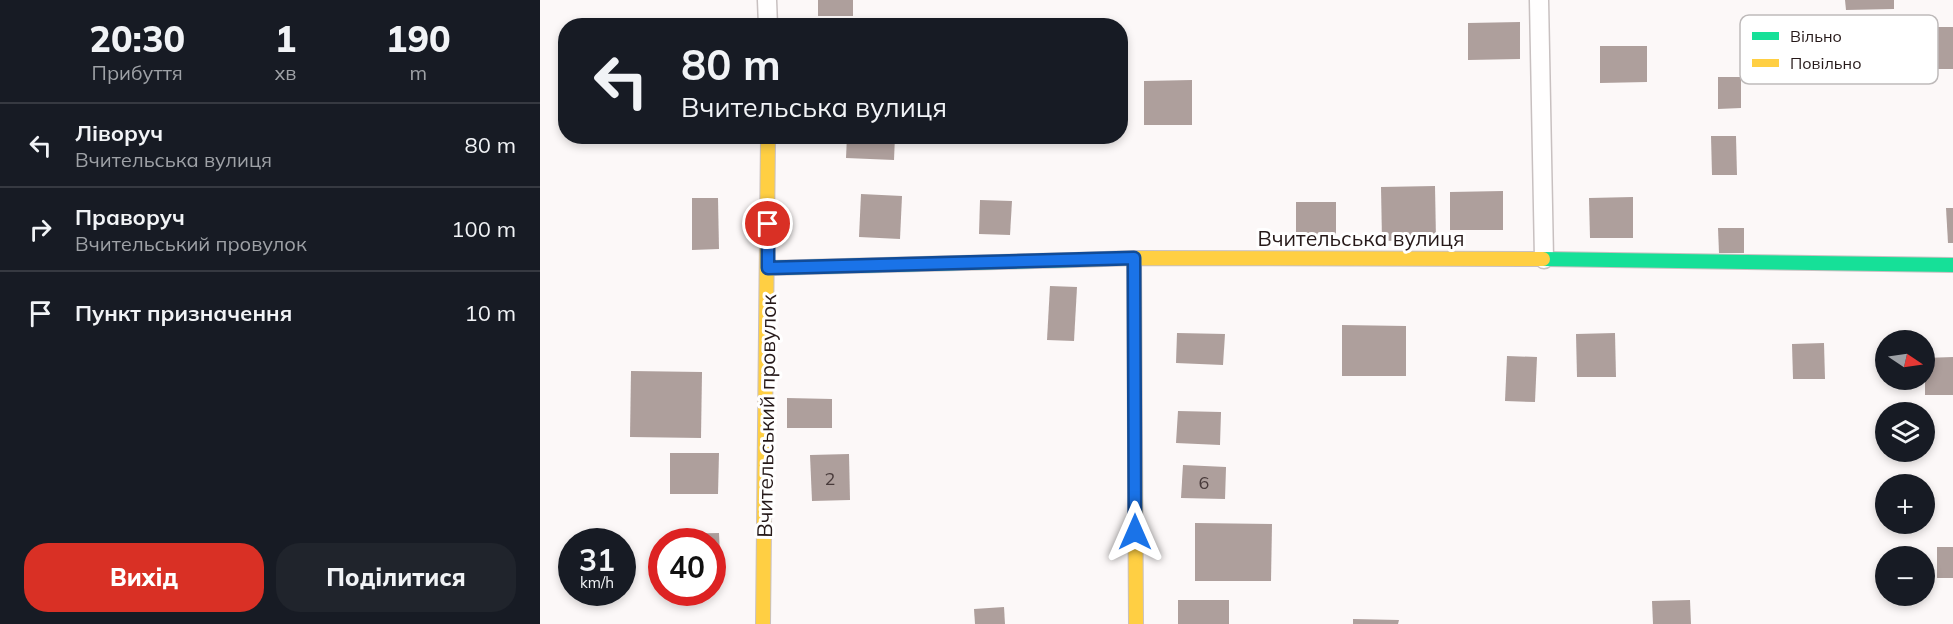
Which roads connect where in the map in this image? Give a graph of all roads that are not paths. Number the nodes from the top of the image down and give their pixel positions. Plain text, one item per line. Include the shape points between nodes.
1 (768, 0) edge
2 (1539, 0) edge
3 (768, 18) edge
4 (768, 144) edge
5 (1134, 258) junction
6 (1544, 259) junction
7 (1953, 265) edge
8 (768, 268) junction
9 (763, 624) edge
10 (1136, 624) edge

1 - 3 street
2 - 6 street
4 - 8 street, Вчительський провулок
5 - 6 street, Вчительська вулиця
5 - 8 street, Вчительська вулиця
5 - 10 street
6 - 7 street, Вчительська вулиця
8 - 9 street, Вчительський провулок

